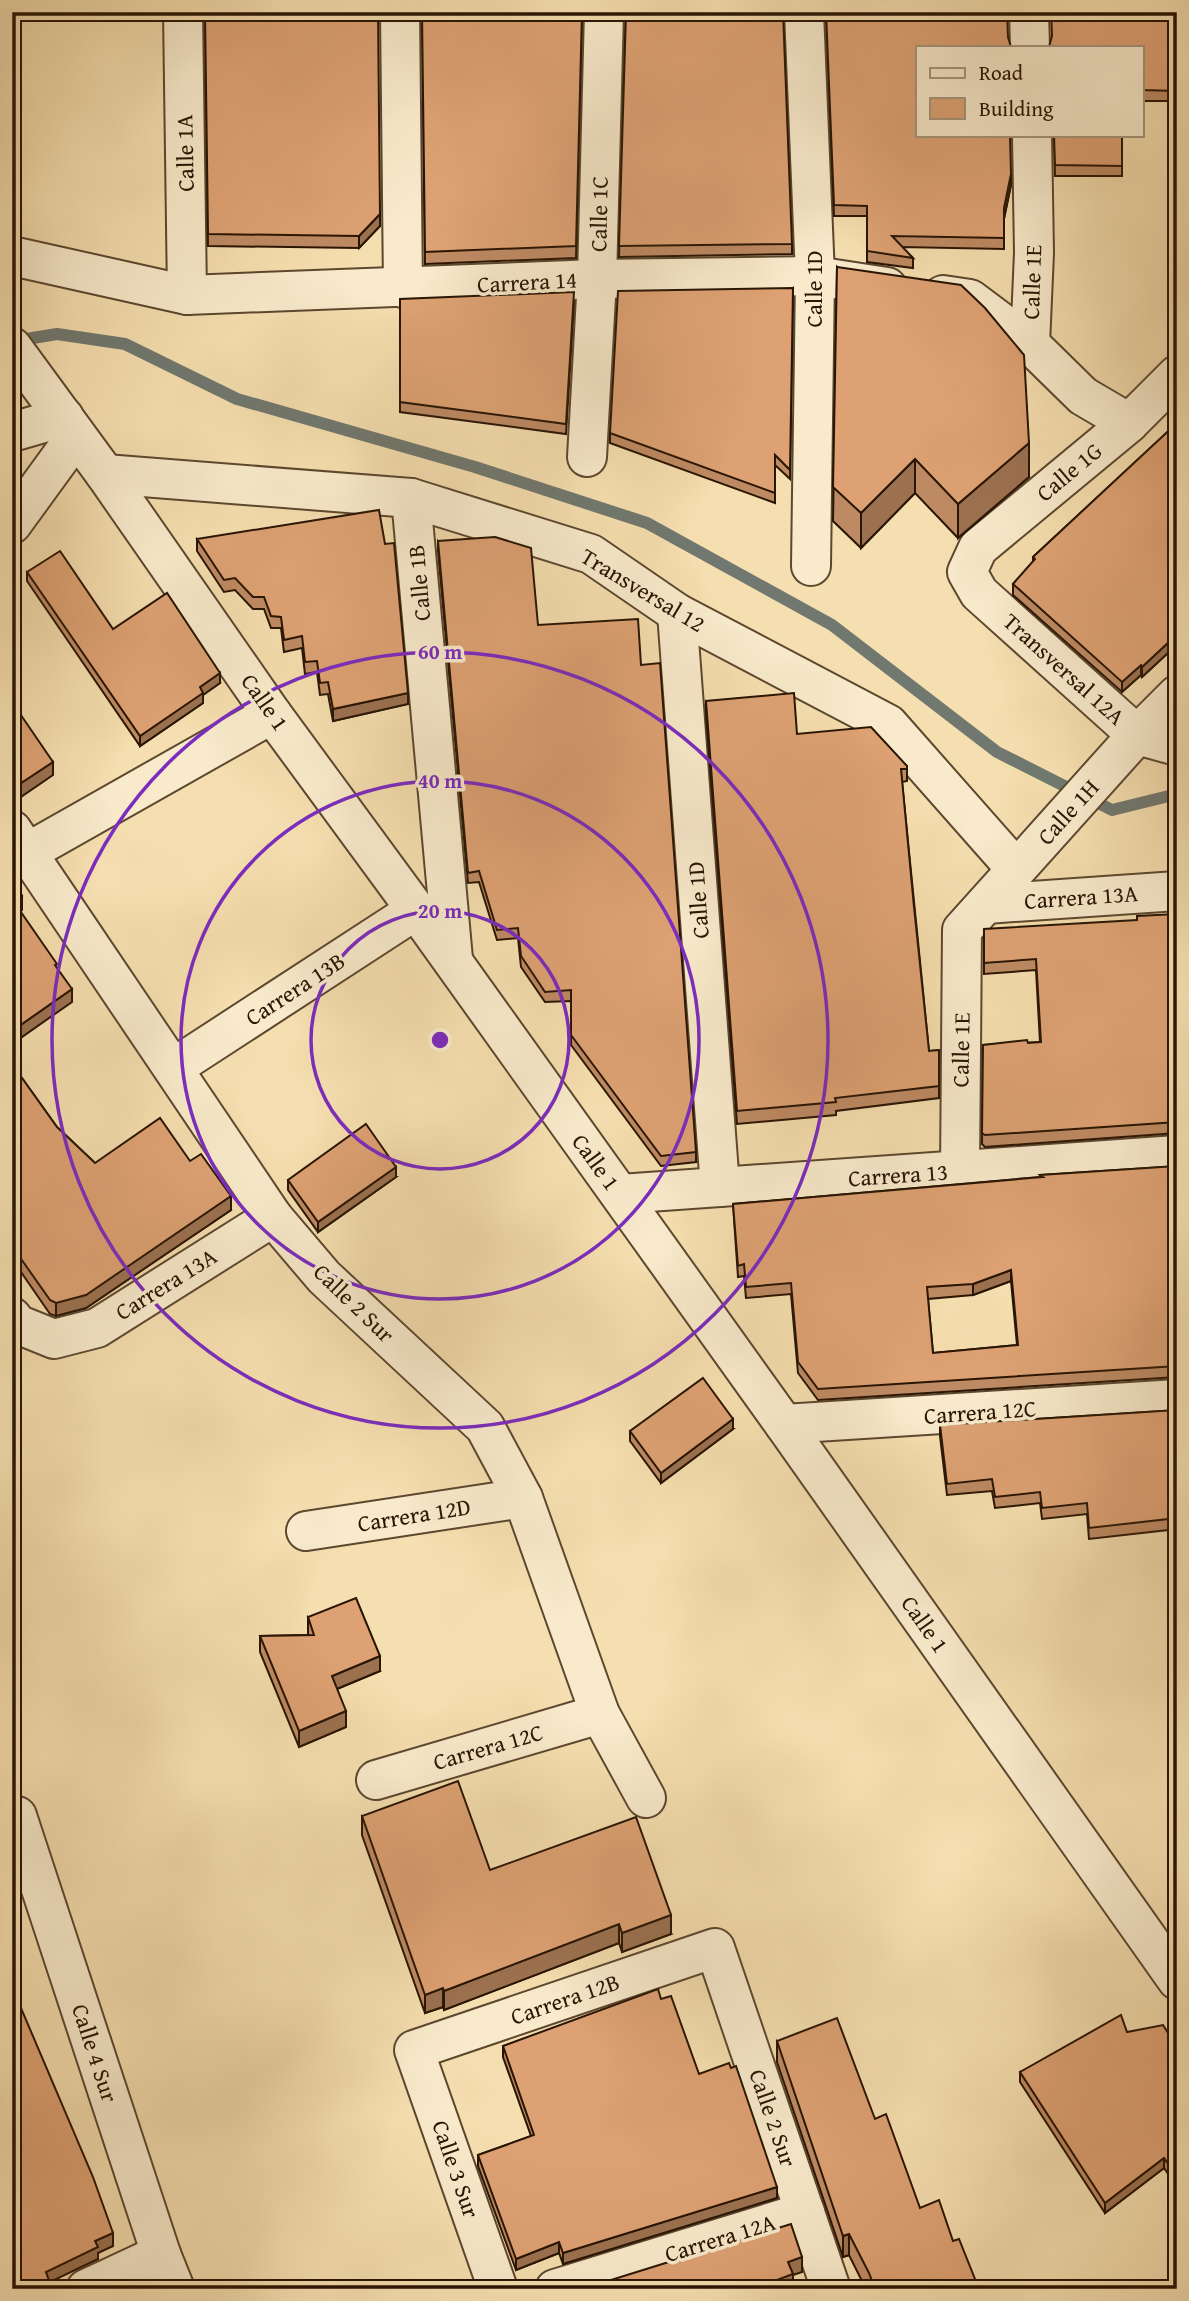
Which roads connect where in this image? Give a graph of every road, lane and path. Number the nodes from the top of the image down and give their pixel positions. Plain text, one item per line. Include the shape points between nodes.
1 (183, 12) edge
2 (400, 12) edge
3 (604, 12) edge
4 (804, 12) edge
5 (1029, 12) edge
6 (1030, 46) edge
7 (1032, 136) edge
8 (12, 256) edge
9 (816, 276) junction
10 (597, 279) junction
11 (403, 288) junction
12 (187, 295) junction
13 (1030, 344) junction
14 (12, 347) edge
15 (1177, 375) edge
16 (1129, 423) junction
17 (70, 427) junction
18 (12, 432) edge
19 (587, 457) dead end
20 (105, 474) junction
21 (411, 498) junction
22 (12, 524) edge
23 (811, 566) dead end
24 (967, 572) joint
25 (677, 613) junction
26 (1177, 695) edge
27 (272, 714) junction
28 (1130, 742) junction
29 (1177, 746) edge
30 (17, 837) edge
31 (1023, 862) junction
32 (1177, 891) edge
33 (416, 910) junction
34 (974, 917) junction
35 (453, 962) junction
36 (173, 1068) junction
37 (1177, 1155) edge
38 (960, 1170) junction
39 (720, 1187) junction
40 (620, 1195) junction
41 (273, 1217) junction
42 (12, 1317) edge
43 (1177, 1399) edge
44 (784, 1424) junction
45 (523, 1498) junction
46 (306, 1531) dead end
47 (600, 1714) junction
48 (376, 1780) dead end
49 (646, 1798) dead end
50 (17, 1816) dead end
51 (715, 1948) joint
52 (1177, 1980) edge
53 (414, 2050) joint
54 (805, 2212) junction
55 (161, 2254) junction
56 (86, 2289) edge
57 (175, 2289) edge
58 (498, 2289) edge
59 (555, 2289) edge
60 (831, 2289) edge

1 - 12 street, Calle 1A
2 - 11 street
3 - 10 street, Calle 1C
4 - 9 street, Calle 1D
5 - 6 street
7 - 13 street, Calle 1E
8 - 12 street, Carrera 14
9 - 10 street, Carrera 14
9 - 13 street, Carrera 14 via 970,299
9 - 23 street, Calle 1D
10 - 11 street, Carrera 14
10 - 19 street, Calle 1C
11 - 12 street, Carrera 14
13 - 16 street, Calle 1E via 1083,396
14 - 17 street, Calle 1
15 - 16 street, Calle 1G
16 - 24 street, Calle 1G via 978,548
17 - 18 street
17 - 20 street, Calle 1
17 - 22 street
20 - 21 street, Transversal 12
20 - 27 street, Calle 1
21 - 25 street, Transversal 12 via 591,554
21 - 35 street, Calle 1B
24 - 28 street, Transversal 12A via 979,593
25 - 31 street, Transversal 12 via 888,724
25 - 39 street, Calle 1D
26 - 28 street, Calle 1H
27 - 30 street
27 - 33 street, Calle 1
28 - 29 street, Transversal 12A
28 - 31 street, Calle 1H
30 - 36 street, Calle 2 Sur
31 - 34 street, Calle 1H
32 - 34 street, Carrera 13A
33 - 35 street, Calle 1
33 - 36 street, Carrera 13B
34 - 38 street, Calle 1E
35 - 40 street, Calle 1
36 - 41 street, Calle 2 Sur
37 - 38 street, Carrera 13
38 - 39 street, Carrera 13
39 - 40 street, Carrera 13
40 - 44 street, Calle 1
41 - 42 street, Carrera 13A via 97,1328 54,1339 17,1324
41 - 45 street, Calle 2 Sur via 324,1277 485,1427
43 - 44 street, Carrera 12C
44 - 52 street, Calle 1
45 - 46 street, Carrera 12D
45 - 47 street, Calle 2 Sur
47 - 48 street, Carrera 12C
47 - 49 street, Calle 2 Sur
50 - 55 street, Calle 4 Sur
51 - 53 street, Carrera 12B
51 - 54 street, Calle 2 Sur
53 - 58 street, Calle 3 Sur
54 - 59 street, Carrera 12A
54 - 60 street, Calle 2 Sur
55 - 56 street
55 - 57 street, Calle 4 Sur

